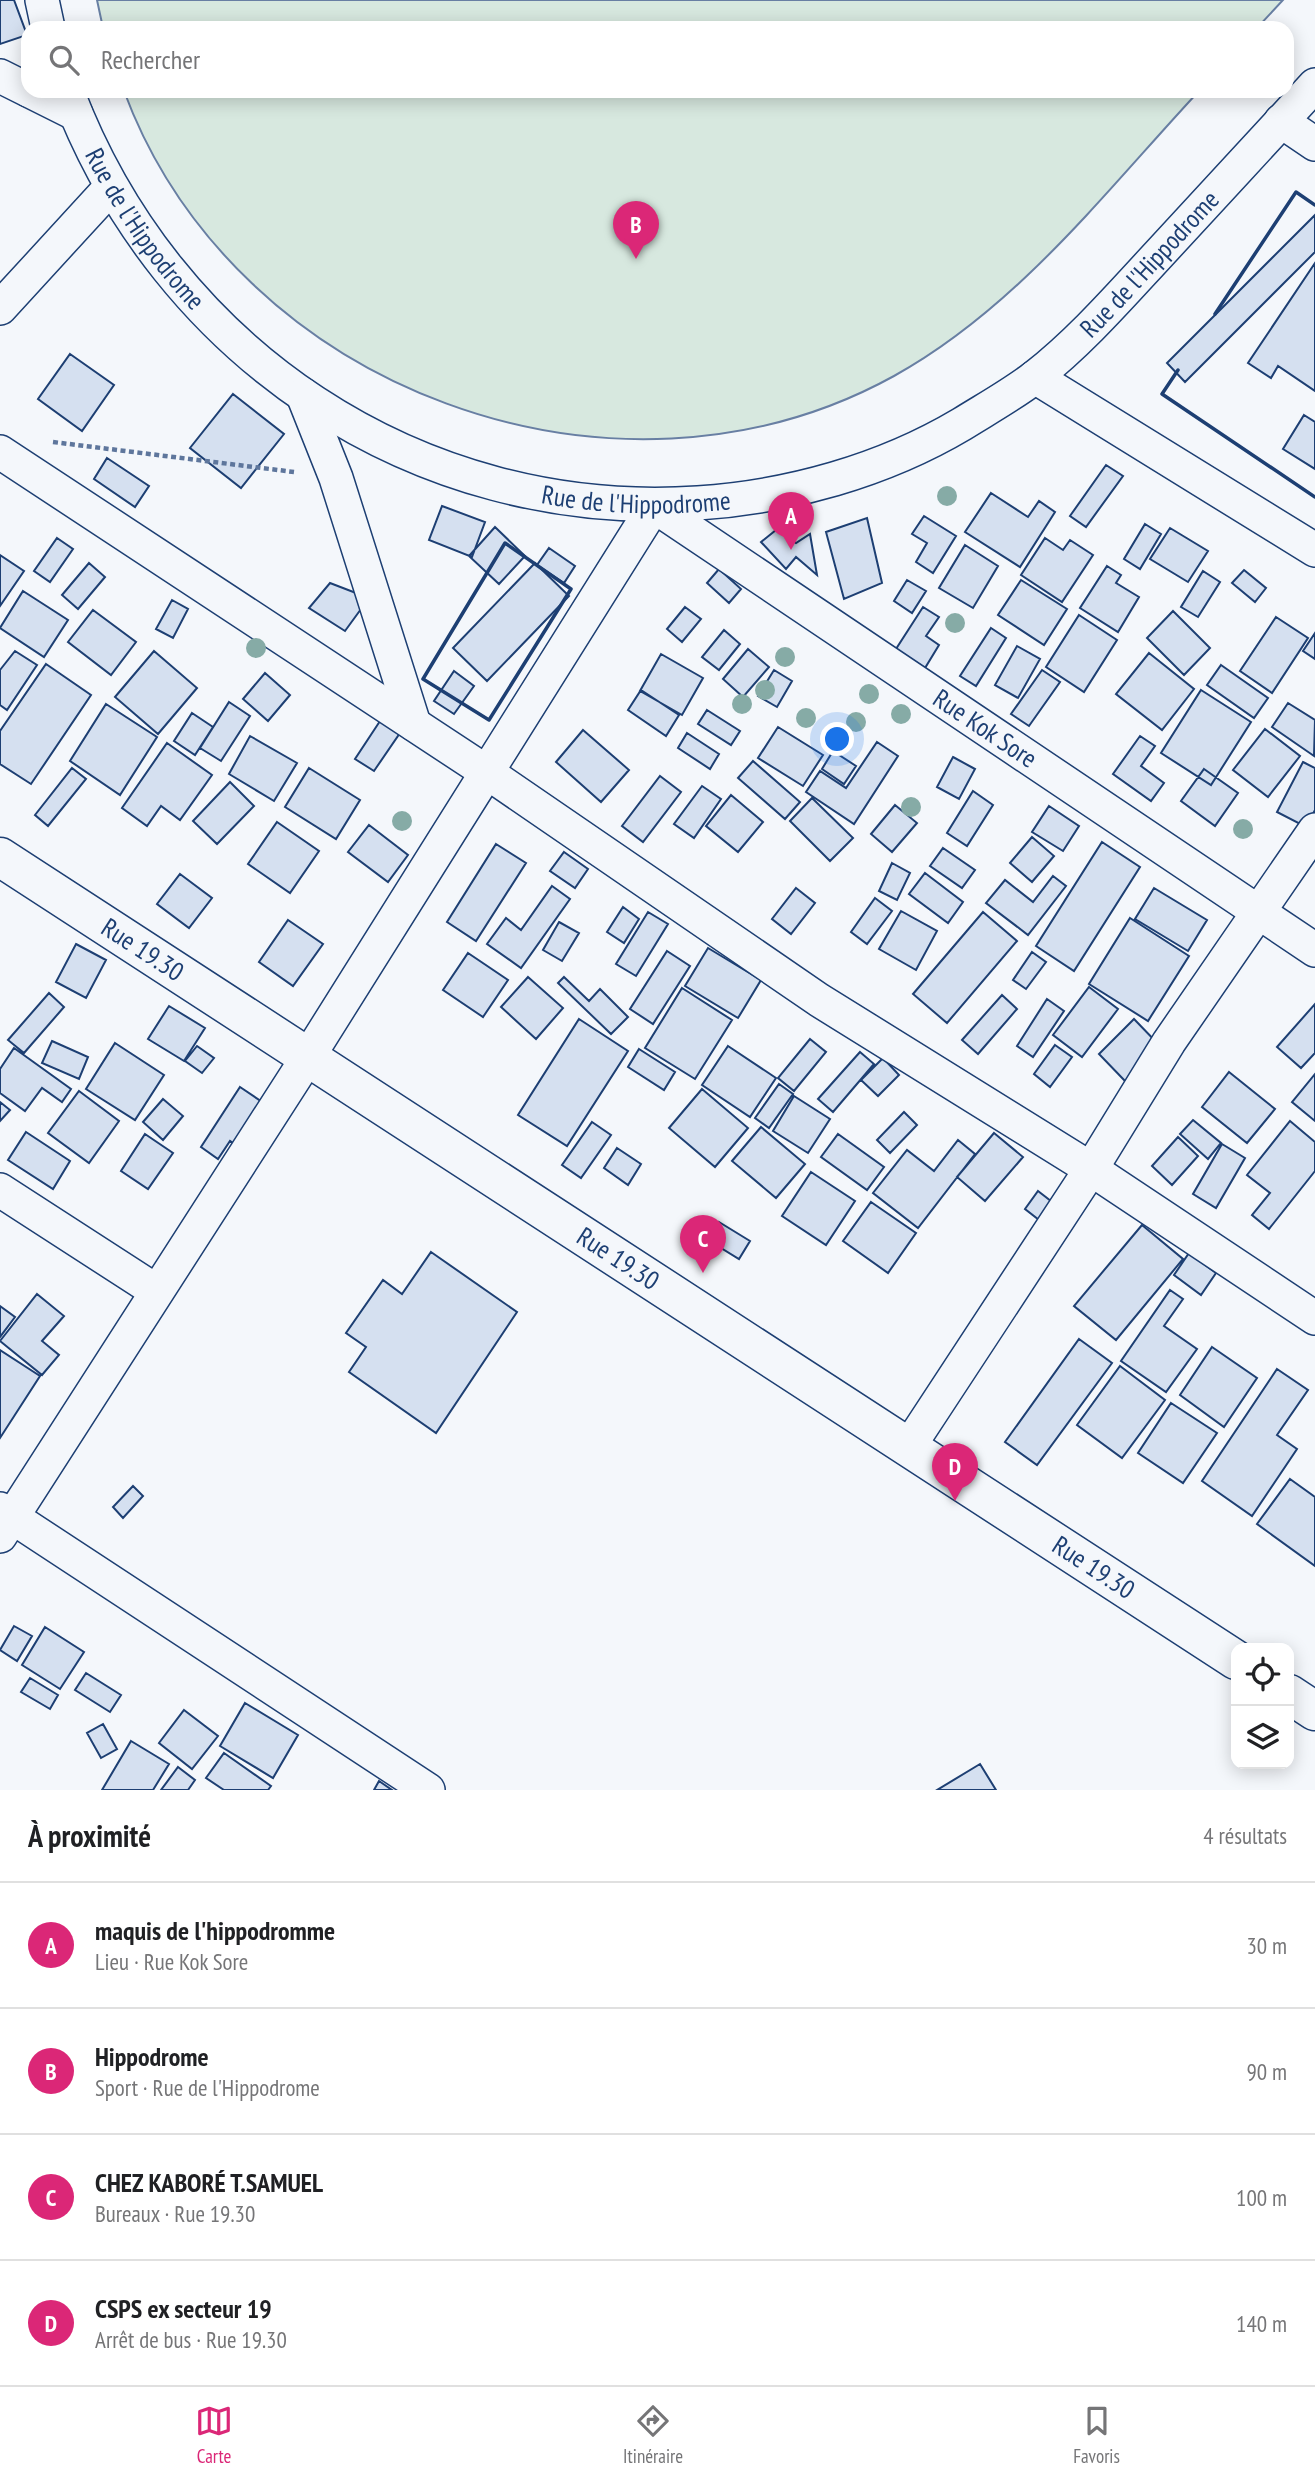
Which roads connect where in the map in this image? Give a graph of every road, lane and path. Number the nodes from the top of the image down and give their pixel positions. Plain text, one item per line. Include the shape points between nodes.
1 (42, 0) edge
2 (46, 21) edge
3 (0, 76) edge
4 (1315, 85) edge
5 (21, 86) edge
6 (72, 103) edge
7 (1281, 121) junction
8 (1315, 144) edge
9 (111, 187) junction
10 (0, 308) edge
11 (1035, 377) junction
12 (303, 395) junction
13 (40, 440) dead end
14 (0, 452) edge
15 (336, 478) junction
16 (654, 506) junction
17 (1315, 550) edge
18 (414, 724) junction
19 (488, 773) junction
20 (1315, 830) edge
21 (0, 857) edge
22 (1260, 914) junction
23 (1315, 950) edge
24 (308, 1057) junction
25 (1091, 1169) junction
26 (0, 1190) edge
27 (156, 1292) junction
28 (1315, 1318) edge
29 (908, 1448) junction
30 (4, 1521) edge
31 (1231, 1657) edge
32 (1294, 1697) edge
33 (1315, 1711) edge
34 (428, 1790) edge

1 - 2 street
3 - 5 street
4 - 7 street, Rue de l'Hippodrome
6 - 9 street, Rue de l'Hippodrome
7 - 8 street
7 - 11 street, Rue de l'Hippodrome via 1113,304
9 - 10 street
9 - 12 street, Rue de l'Hippodrome via 181,287 223,332
11 - 16 street, Rue de l'Hippodrome via 958,426 847,475 752,497
11 - 17 street
12 - 15 street
12 - 16 street, Rue de l'Hippodrome via 372,437 486,482 558,497
13 - 15 path
14 - 18 street
15 - 18 street
16 - 19 street
16 - 22 street, Rue Kok Sore
18 - 19 street
19 - 24 street
19 - 25 street via 819,1000
20 - 22 street
21 - 24 street, Rue 19.30
22 - 23 street, Rue Kok Sore
22 - 25 street via 1169,1042
24 - 27 street
24 - 29 street, Rue 19.30
25 - 28 street
25 - 29 street
26 - 27 street
27 - 30 street
29 - 31 street, Rue 19.30
30 - 34 street
32 - 33 street

